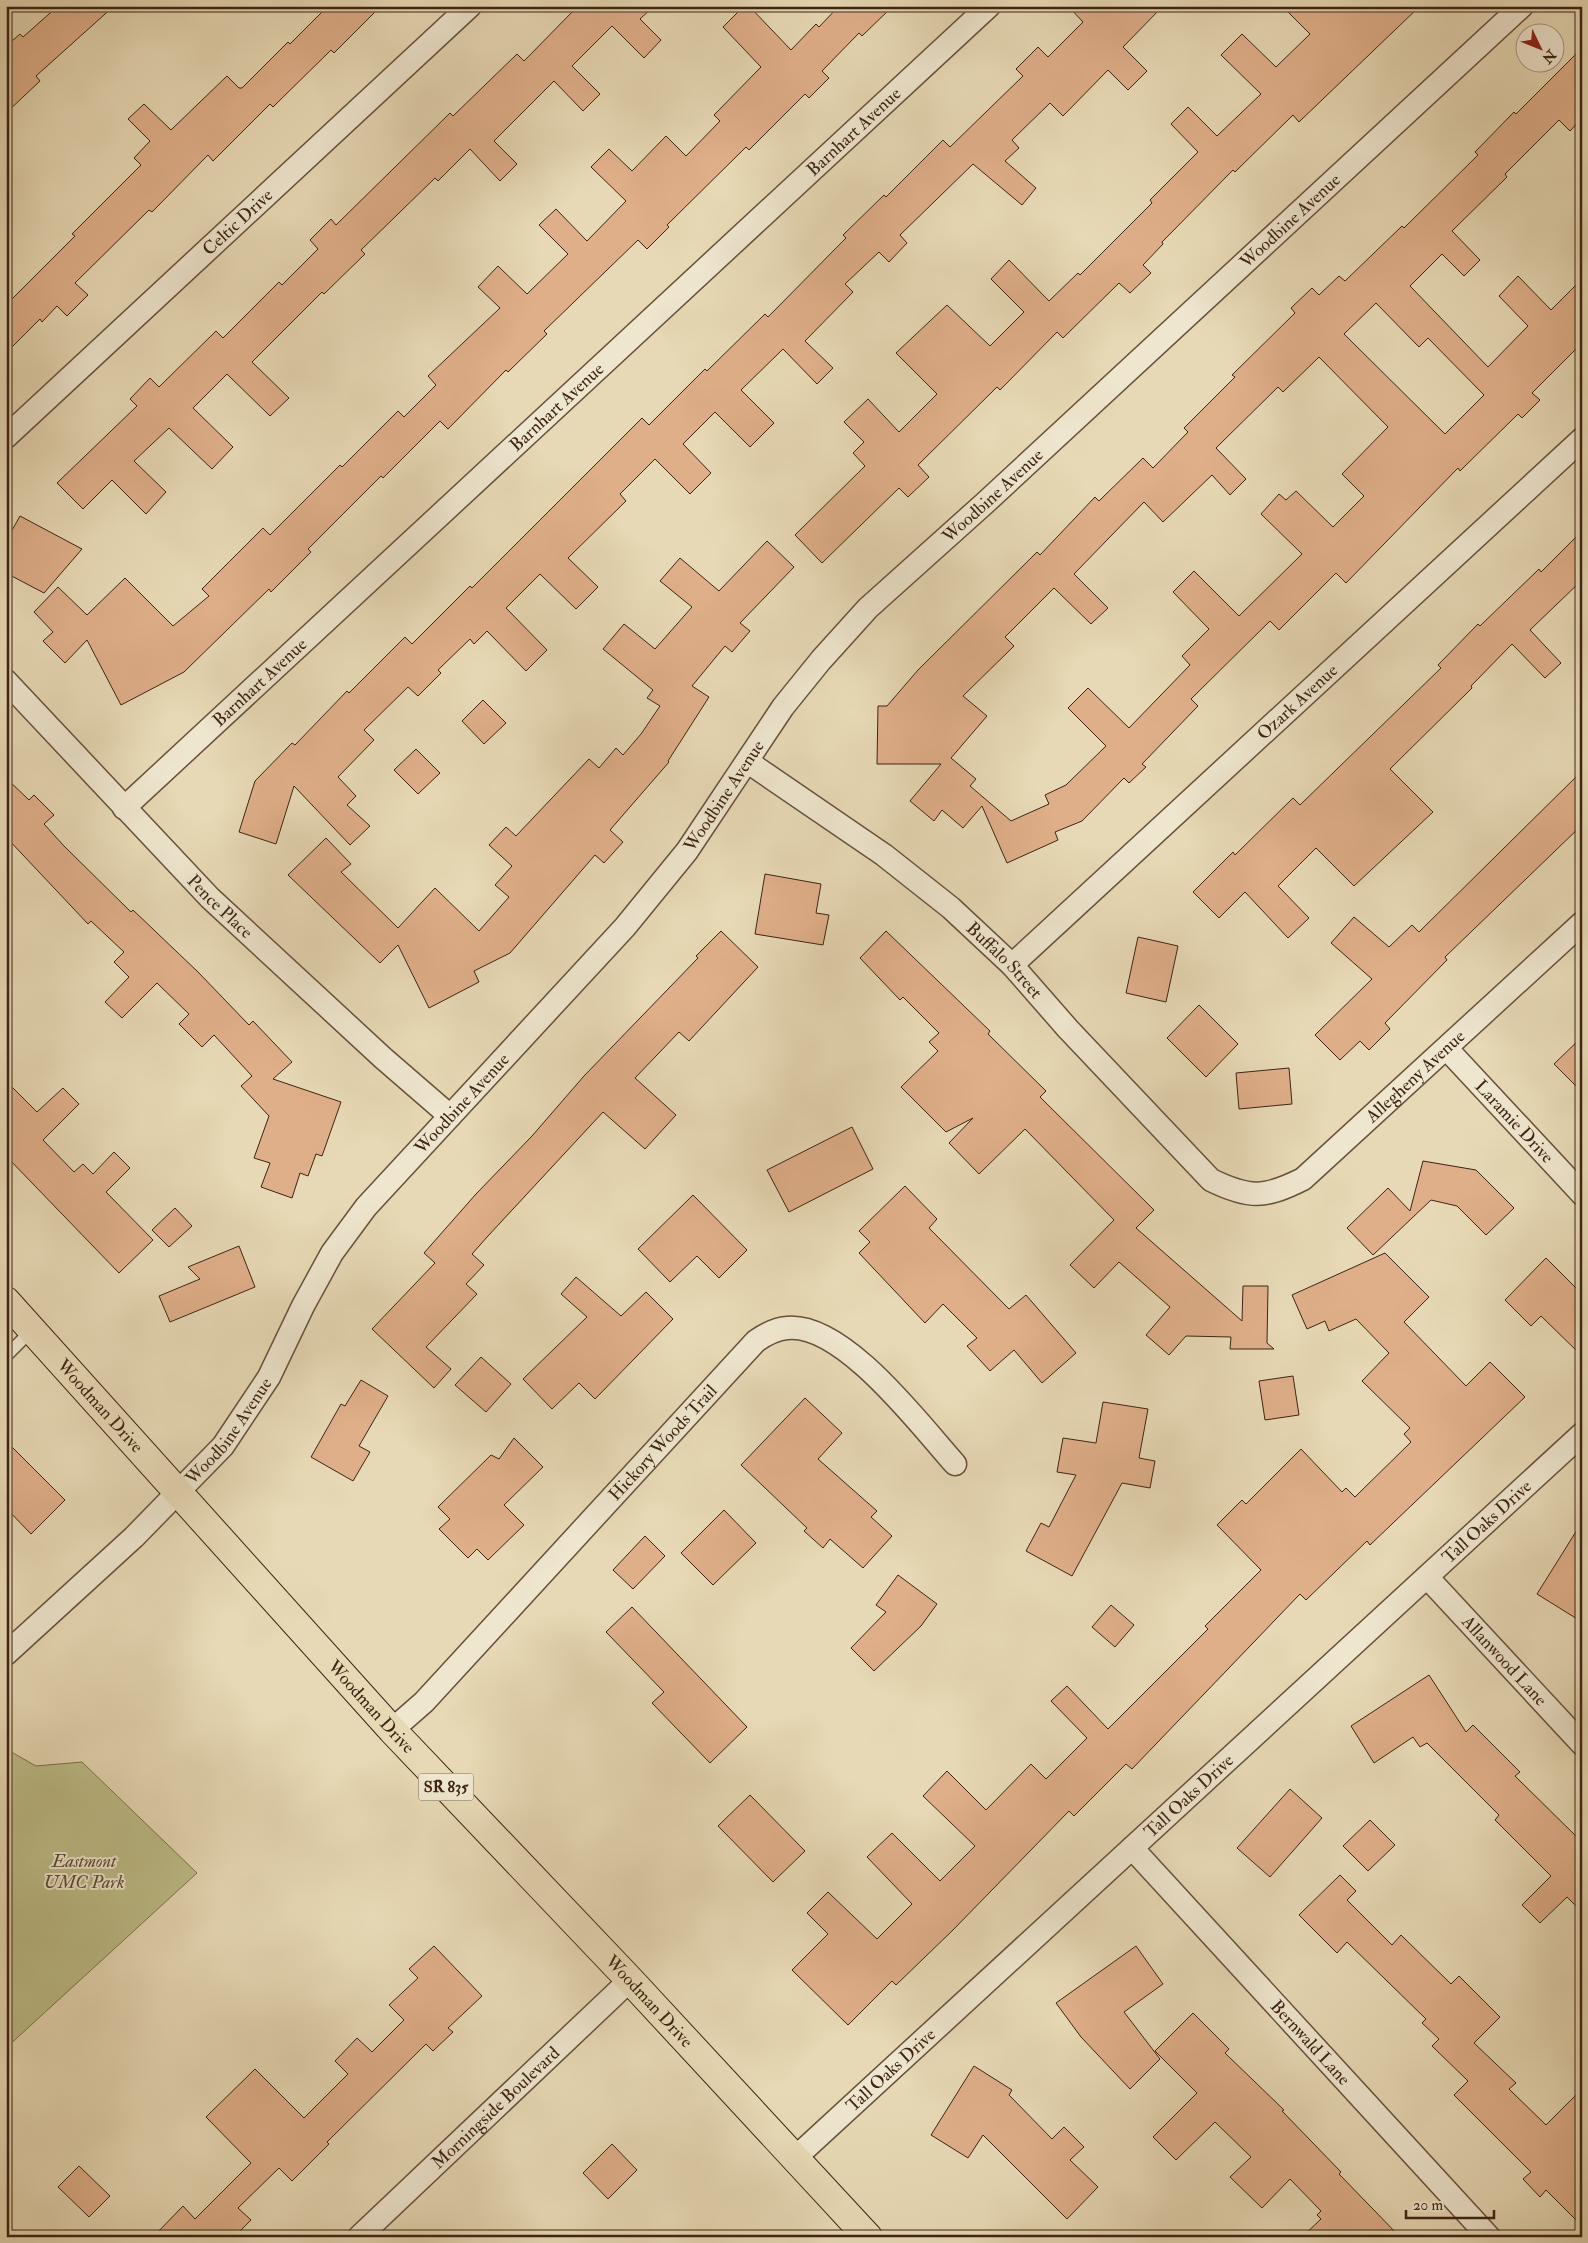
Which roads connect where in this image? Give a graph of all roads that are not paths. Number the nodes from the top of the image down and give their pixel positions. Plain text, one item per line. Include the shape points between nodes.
1 (470, 6) edge
2 (990, 6) edge
3 (1522, 6) edge
4 (6, 437) edge
5 (1582, 439) edge
6 (6, 681) edge
7 (748, 762) junction
8 (124, 808) junction
9 (1582, 923) edge
10 (1012, 965) junction
11 (1447, 1049) junction
12 (450, 1116) junction
13 (1233, 1191) joint
14 (1582, 1194) edge
15 (6, 1300) edge
16 (33, 1329) junction
17 (6, 1356) edge
18 (1582, 1434) edge
19 (955, 1464) dead end
20 (178, 1491) junction
21 (1428, 1577) junction
22 (6, 1654) edge
23 (392, 1730) junction
24 (1582, 1744) edge
25 (1132, 1848) junction
26 (630, 1980) junction
27 (795, 2158) junction
28 (359, 2237) edge
29 (868, 2237) edge
30 (1490, 2237) edge

1 - 4 street, Celtic Drive
2 - 8 street, Barnhart Avenue
3 - 7 street, Woodbine Avenue via 993,497 868,608 783,708
5 - 10 street, Ozark Avenue
6 - 8 street, Pence Place
7 - 10 street, Buffalo Street via 884,855 951,908
7 - 12 street, Woodbine Avenue via 687,851 625,927
8 - 12 street, Pence Place via 210,898
9 - 11 street, Allegheny Avenue
10 - 13 street, Buffalo Street via 1211,1180
11 - 13 street, Allegheny Avenue via 1303,1178 1278,1191 1257,1195
11 - 14 street, Laramie Drive
12 - 20 street, Woodbine Avenue via 366,1206 332,1253 269,1377 223,1446
15 - 16 main road, Woodman Drive / SR 835
16 - 17 lane
16 - 20 main road, Woodman Drive / SR 835
18 - 21 street, Tall Oaks Drive
19 - 23 street, Hickory Woods Trail via 866,1366 840,1344 816,1333 790,1328 772,1331 756,1341 424,1702
20 - 22 street, Woodbine Avenue via 134,1537
20 - 23 main road, Woodman Drive / SR 835
21 - 24 street, Allanwood Lane
21 - 25 street, Tall Oaks Drive
23 - 26 main road, Woodman Drive / SR 835
25 - 27 street, Tall Oaks Drive
25 - 30 street, Bernwald Lane
26 - 27 main road, Woodman Drive / SR 835
26 - 28 street, Morningside Boulevard
27 - 29 main road, Woodman Drive / SR 835

